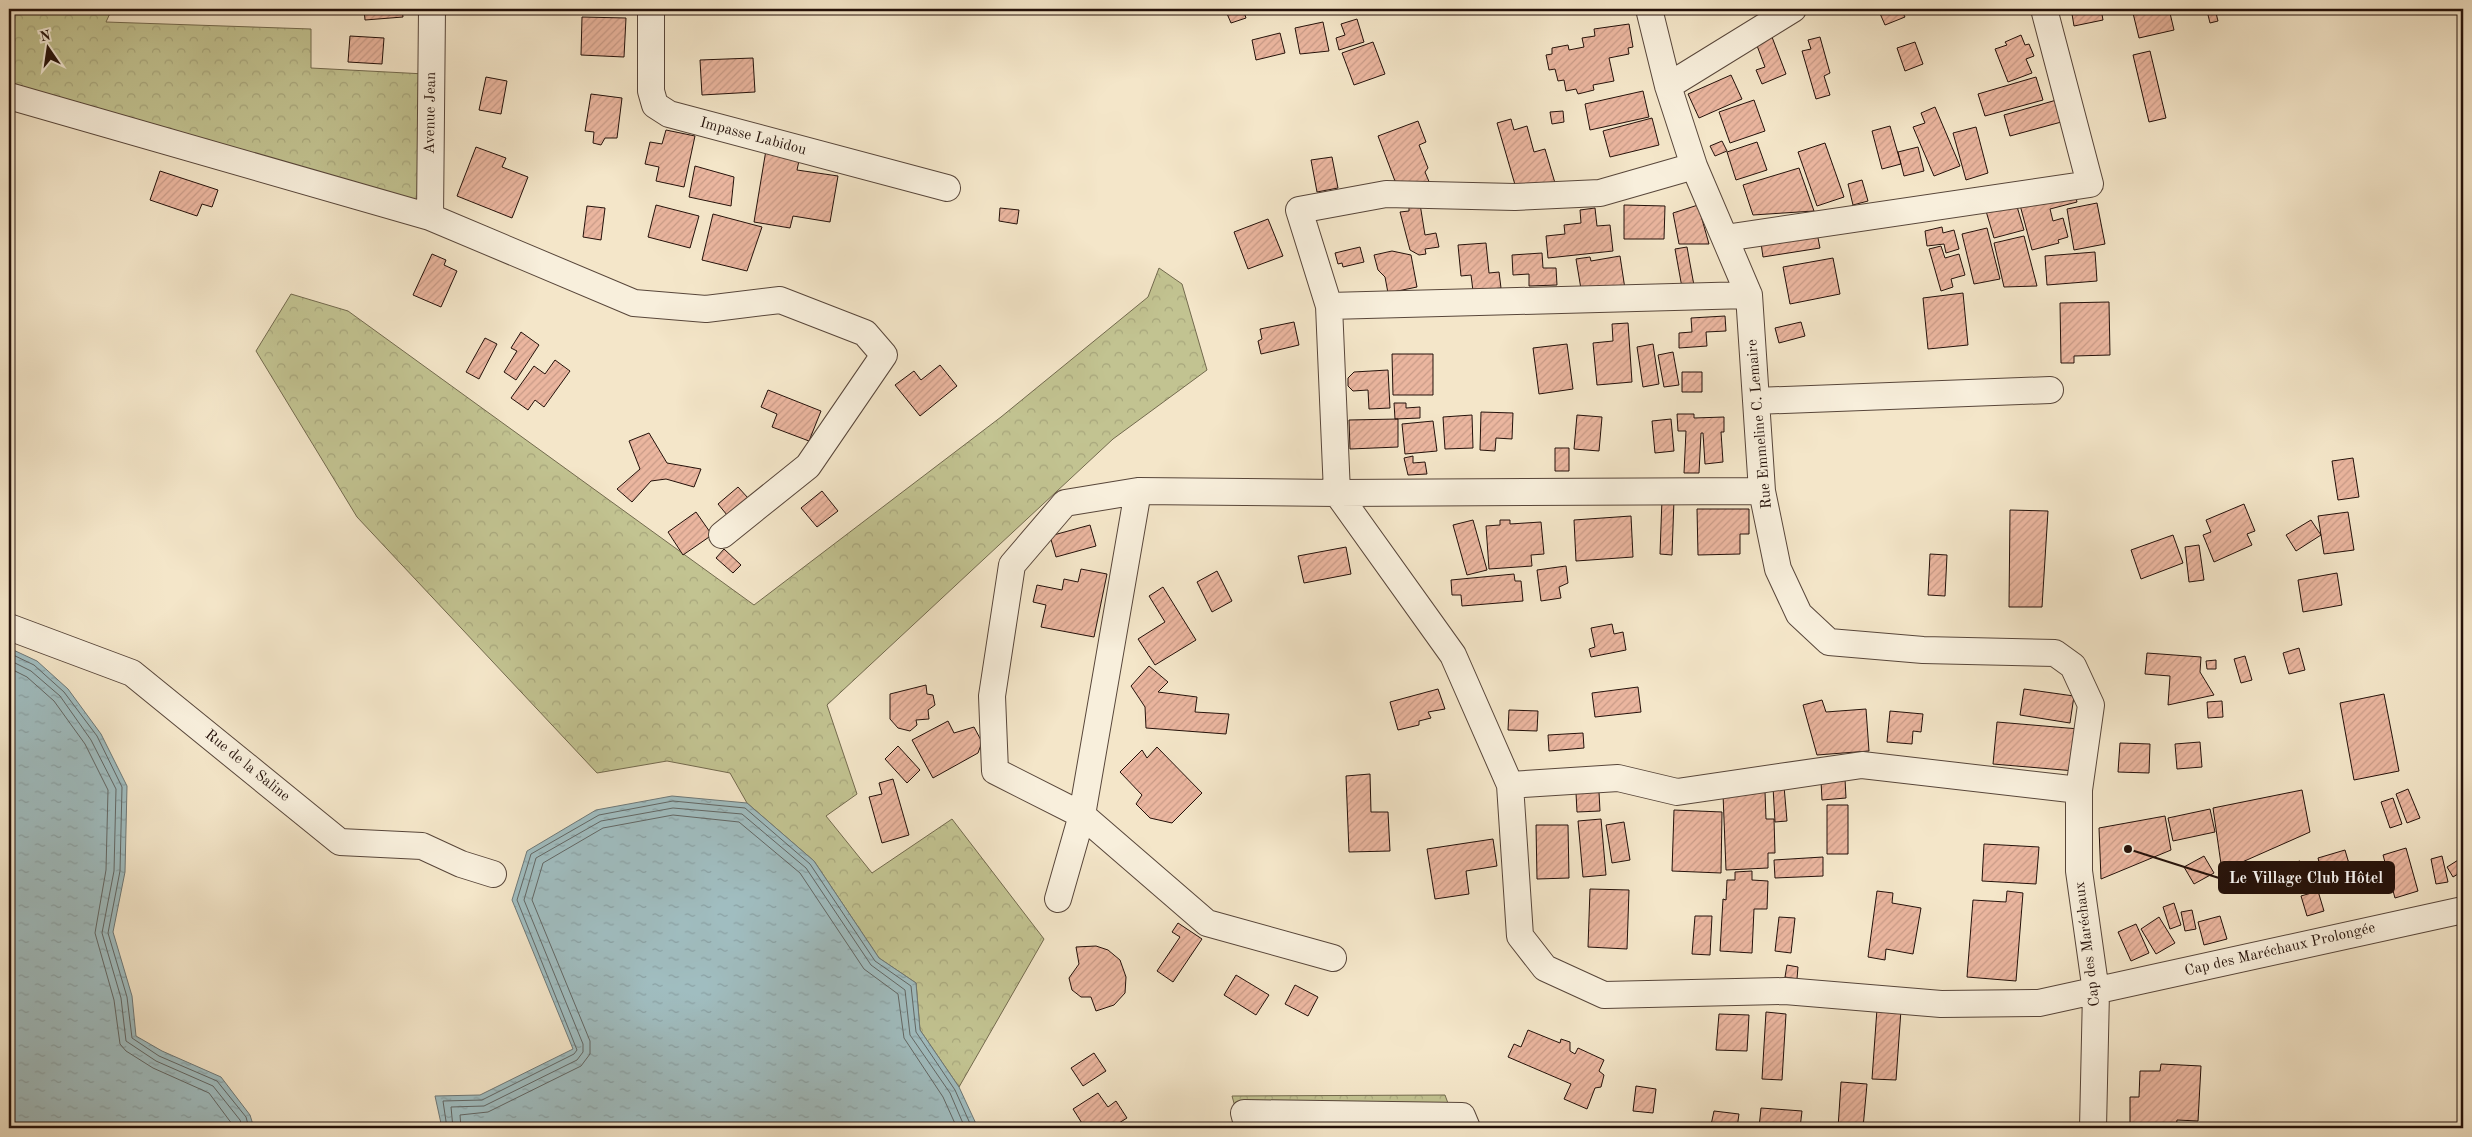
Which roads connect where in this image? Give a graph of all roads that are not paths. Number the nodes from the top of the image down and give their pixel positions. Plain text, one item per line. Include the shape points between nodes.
1 (432, 9) edge
2 (650, 9) edge
3 (1649, 9) edge
4 (1793, 9) edge
5 (2044, 9) edge
6 (1668, 86) junction
7 (9, 96) edge
8 (1694, 166) junction
9 (947, 188) dead end
10 (430, 217) junction
11 (1725, 238) junction
12 (1750, 296) junction
13 (1329, 306) junction
14 (2050, 390) dead end
15 (1756, 400) junction
16 (1138, 491) junction
17 (1762, 491) junction
18 (1337, 493) junction
19 (722, 534) dead end
20 (9, 627) edge
21 (1510, 785) junction
22 (2079, 790) junction
23 (1082, 815) junction
24 (493, 874) dead end
25 (1058, 899) dead end
26 (2463, 910) edge
27 (1334, 958) dead end
28 (2096, 992) junction
29 (1248, 1128) edge
30 (1466, 1128) edge
31 (2093, 1128) edge

1 - 10 street, Avenue Jean
2 - 9 street, Impasse Labidou via 651,91 655,104 669,114
3 - 6 street, Rue Emmeline C. Lemaire
4 - 6 street
5 - 11 street via 2090,184
6 - 8 street, Rue Emmeline C. Lemaire
7 - 10 street
8 - 11 street, Rue Emmeline C. Lemaire
8 - 13 street via 1600,193 1515,197 1386,194 1299,210
10 - 19 street via 634,303 706,309 780,300 865,333 884,355 808,466
11 - 12 street, Rue Emmeline C. Lemaire
12 - 13 street
12 - 15 street, Rue Emmeline C. Lemaire
13 - 18 street
14 - 15 street
15 - 17 street, Rue Emmeline C. Lemaire
16 - 18 street
16 - 23 street
16 - 23 street via 1065,503 1012,565 992,696 995,771
17 - 18 street
17 - 22 street, Rue Emmeline C. Lemaire via 1778,569 1799,614 1829,642 1923,650 2046,652 2055,653 2073,666 2091,705
18 - 21 street, Cap des Maréchaux Prolongée via 1453,655
20 - 24 street, Rue de la Saline via 132,673 340,842 422,846
21 - 22 street via 1618,778 1677,792 1862,765
21 - 28 street, Cap des Maréchaux Prolongée via 1520,936 1545,968 1604,994 1785,991 1941,1004 2039,1003
22 - 28 street, Cap des Maréchaux via 2079,871
23 - 25 street
23 - 27 street via 1206,923
26 - 28 street, Cap des Maréchaux Prolongée
28 - 31 street, Cap des Maréchaux
29 - 30 street via 1244,1113 1462,1116

